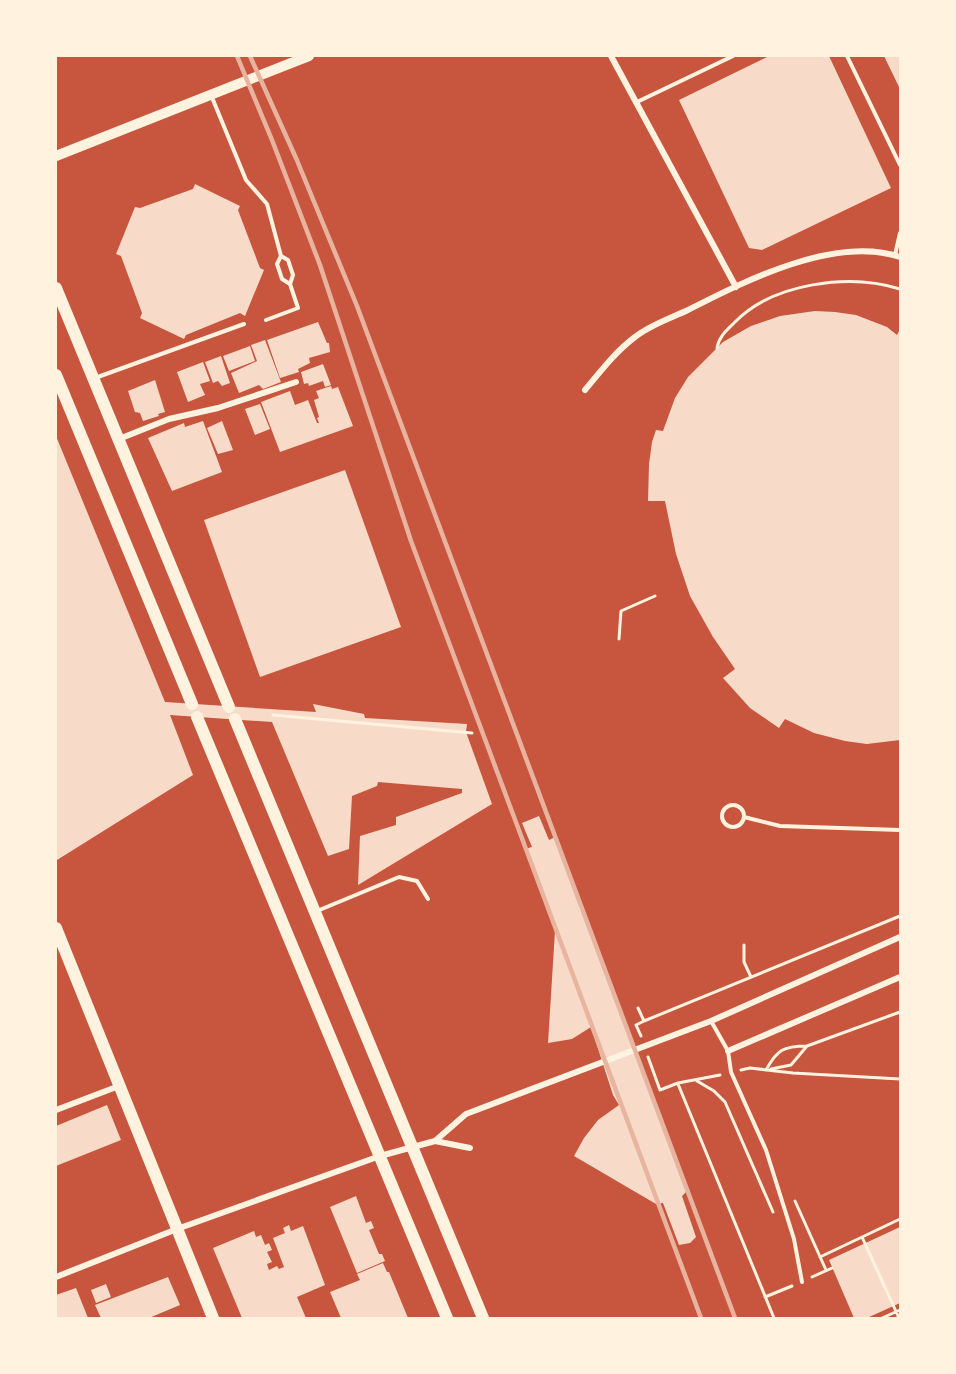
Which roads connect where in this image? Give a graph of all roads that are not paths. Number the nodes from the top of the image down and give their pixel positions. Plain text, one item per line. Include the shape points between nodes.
1 (309, 56) edge
2 (611, 56) edge
3 (733, 56) edge
4 (846, 56) edge
5 (210, 95) junction
6 (637, 102) junction
7 (56, 156) edge
8 (900, 165) edge
9 (900, 233) edge
10 (281, 256) junction
11 (898, 256) edge
12 (290, 284) junction
13 (736, 287) junction
14 (56, 288) edge
15 (266, 320) dead end
16 (244, 324) dead end
17 (56, 375) edge
18 (93, 378) junction
19 (296, 382) dead end
20 (585, 390) dead end
21 (119, 439) junction
22 (192, 704) dead end
23 (229, 707) dead end
24 (197, 717) dead end
25 (235, 720) dead end
26 (744, 817) junction
27 (900, 830) edge
28 (428, 899) dead end
29 (314, 912) junction
30 (56, 928) edge
31 (900, 937) edge
32 (58, 942) edge
33 (900, 977) edge
34 (711, 1021) junction
35 (728, 1051) junction
36 (119, 1085) junction
37 (56, 1110) edge
38 (435, 1141) junction
39 (411, 1146) junction
40 (470, 1148) dead end
41 (380, 1156) junction
42 (177, 1229) junction
43 (56, 1277) edge
44 (801, 1282) dead end
45 (213, 1318) edge
46 (447, 1318) edge
47 (483, 1318) edge

1 - 5 street
2 - 6 street
3 - 6 lane
4 - 8 lane
5 - 7 street
5 - 10 lane via 246,180 267,204
6 - 13 street
9 - 11 lane
10 - 12 lane via 291,268
10 - 12 lane via 277,264 282,279
11 - 13 street via 877,252 827,254 791,263
12 - 15 lane via 298,308
13 - 20 street via 638,335 615,353
14 - 18 main road
16 - 18 lane
17 - 22 main road
18 - 21 main road
19 - 21 street via 218,408 169,419
21 - 23 main road
24 - 41 main road
25 - 29 main road
26 - 26 lane via 742,809 734,805 722,814 724,823 733,827 741,824
26 - 27 lane via 780,826
28 - 29 lane via 417,881 399,877
29 - 39 main road
30 - 32 main road
31 - 34 street
32 - 36 main road
33 - 35 street
34 - 35 lane
34 - 38 street via 466,1114
35 - 44 lane via 731,1072 766,1150 794,1239
36 - 37 street
36 - 42 main road
38 - 39 street
38 - 40 street
39 - 41 street
39 - 47 main road
41 - 42 street
41 - 46 main road
42 - 43 street
42 - 45 main road

